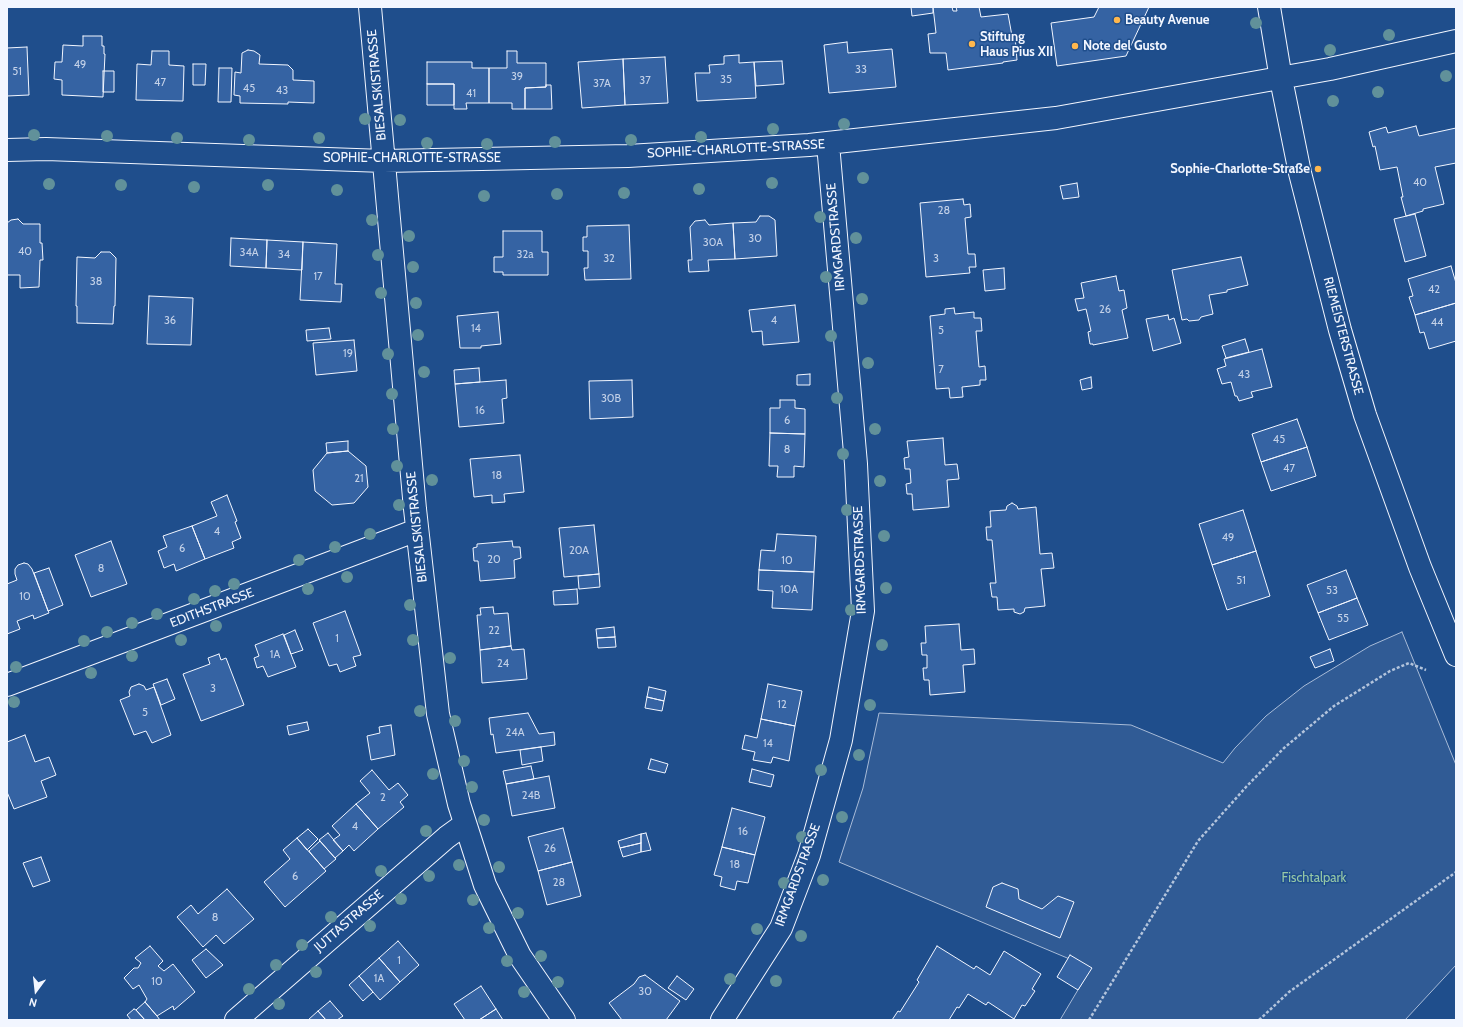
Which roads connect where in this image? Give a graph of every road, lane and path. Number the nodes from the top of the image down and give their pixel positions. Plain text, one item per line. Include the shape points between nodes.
1 (370, 7) edge
2 (1268, 7) edge
3 (1456, 41) edge
4 (1281, 78) junction
5 (828, 144) junction
6 (7, 150) edge
7 (384, 161) junction
8 (417, 530) junction
9 (1456, 655) edge
10 (1426, 670) dead end
11 (7, 685) edge
12 (465, 824) junction
13 (1456, 872) edge
14 (236, 1020) edge
15 (564, 1020) edge
16 (722, 1020) edge
17 (1089, 1020) edge
18 (1259, 1020) edge

1 - 7 street, BIESALSKISTRASSE
2 - 4 street, RIEMEISTERSTRASSE
3 - 4 street, SOPHIE-CHARLOTTE-STRASSE
4 - 5 street, SOPHIE-CHARLOTTE-STRASSE via 1056,118
4 - 9 street, RIEMEISTERSTRASSE via 1300,172 1340,330 1365,416 1420,567
5 - 7 street, SOPHIE-CHARLOTTE-STRASSE via 628,156
5 - 16 street, IRMGARDSTRASSE via 856,464 863,611 841,740 809,855 780,928
6 - 7 street, SOPHIE-CHARLOTTE-STRASSE via 46,148
7 - 8 street, BIESALSKISTRASSE
8 - 11 street, EDITHSTRASSE
8 - 12 street, BIESALSKISTRASSE via 438,714
10 - 17 path via 1409,663 1390,671 1334,706 1267,765 1198,841
12 - 14 street, JUTTASTRASSE
12 - 15 street, BIESALSKISTRASSE via 485,885 520,956
13 - 18 path via 1289,992

